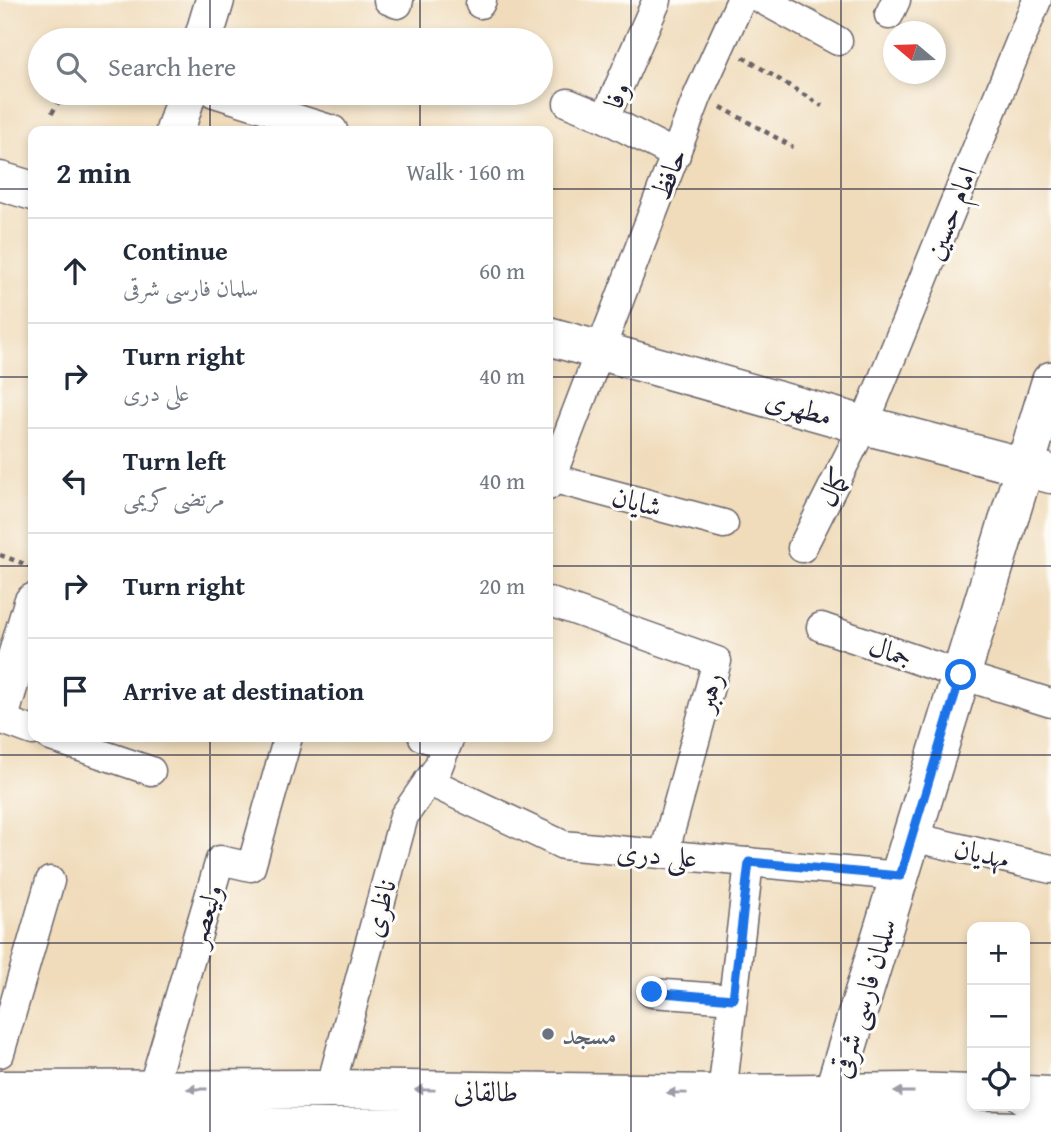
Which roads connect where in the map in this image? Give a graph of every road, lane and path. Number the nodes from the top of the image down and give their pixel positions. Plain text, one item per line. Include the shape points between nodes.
1 (215, 0) edge
2 (388, 0) edge
3 (399, 0) edge
4 (657, 0) edge
5 (741, 0) edge
6 (764, 0) edge
7 (1037, 0) edge
8 (207, 28) edge
9 (838, 41) dead end
10 (722, 43) junction
11 (698, 95) junction
12 (568, 103) dead end
13 (57, 105) edge
14 (183, 105) edge
15 (253, 105) edge
16 (822, 106) dead end
17 (52, 113) dead end
18 (605, 118) junction
19 (177, 126) edge
20 (320, 126) edge
21 (793, 147) dead end
22 (676, 155) junction
23 (0, 181) edge
24 (28, 189) edge
25 (553, 337) edge
26 (600, 351) junction
27 (1051, 381) edge
28 (864, 425) junction
29 (1038, 471) edge
30 (553, 472) edge
31 (553, 483) edge
32 (724, 524) dead end
33 (802, 548) dead end
34 (0, 555) edge
35 (28, 565) edge
36 (553, 603) edge
37 (28, 620) edge
38 (821, 627) dead end
39 (961, 675) junction
40 (1051, 703) edge
41 (0, 714) edge
42 (0, 719) edge
43 (28, 729) edge
44 (66, 742) edge
45 (287, 742) edge
46 (440, 742) edge
47 (151, 771) dead end
48 (428, 781) junction
49 (912, 837) junction
50 (664, 855) junction
51 (749, 862) junction
52 (1051, 869) edge
53 (900, 876) junction
54 (50, 881) dead end
55 (652, 992) dead end
56 (733, 999) junction
57 (0, 1053) edge
58 (152, 1089) junction
59 (330, 1089) junction
60 (0, 1090) edge
61 (722, 1094) junction
62 (967, 1095) edge
63 (1030, 1096) edge
64 (1051, 1096) edge
65 (826, 1117) edge
66 (0, 1123) edge
67 (199, 1129) edge
68 (1051, 1132) edge

1 - 8 main road
2 - 3 street via 398,4
4 - 18 street, وفا
5 - 10 street, حافظ
6 - 9 street
7 - 28 street, امام حسین
10 - 11 street, حافظ
10 - 16 path
11 - 21 path
11 - 22 street, حافظ
12 - 18 street
13 - 17 path
14 - 19 main road
15 - 20 street
18 - 22 street, وفا
22 - 26 street, حافظ
23 - 24 main road
25 - 26 main road, مطهری
26 - 28 main road, مطهری
26 - 30 street
27 - 29 main road, سلمان فارسی شرقی
28 - 29 main road, مطهری
28 - 33 street, کمال
29 - 39 main road, سلمان فارسی شرقی
31 - 32 street, شایان
34 - 35 path
36 - 50 street, رهبر via 717,661
37 - 41 main road
38 - 39 street, جمال
39 - 40 street, جمال
39 - 49 main road, سلمان فارسی شرقی
42 - 43 street
44 - 47 street
45 - 58 street, ولیعصر via 251,867 220,860
46 - 48 street, ناظری via 439,766
48 - 50 street, علی دری via 563,845
48 - 59 street, ناظری via 404,816
49 - 52 street, مهدیان
49 - 53 main road, سلمان فارسی شرقی
50 - 51 street, علی دری
51 - 53 street, علی دری
51 - 56 street
53 - 65 main road, سلمان فارسی شرقی
54 - 57 street
55 - 56 street
56 - 61 street
59 -> 58 main road, طالقانی
58 - 60 main road, طالقانی
61 -> 59 main road, طالقانی
61 - 65 main road, طالقانی
62 -> 65 main road, طالقانی
63 - 64 main road
65 - 67 main road, طالقانی
65 - 68 main road, طالقانی
66 - 67 main road, طالقانی

